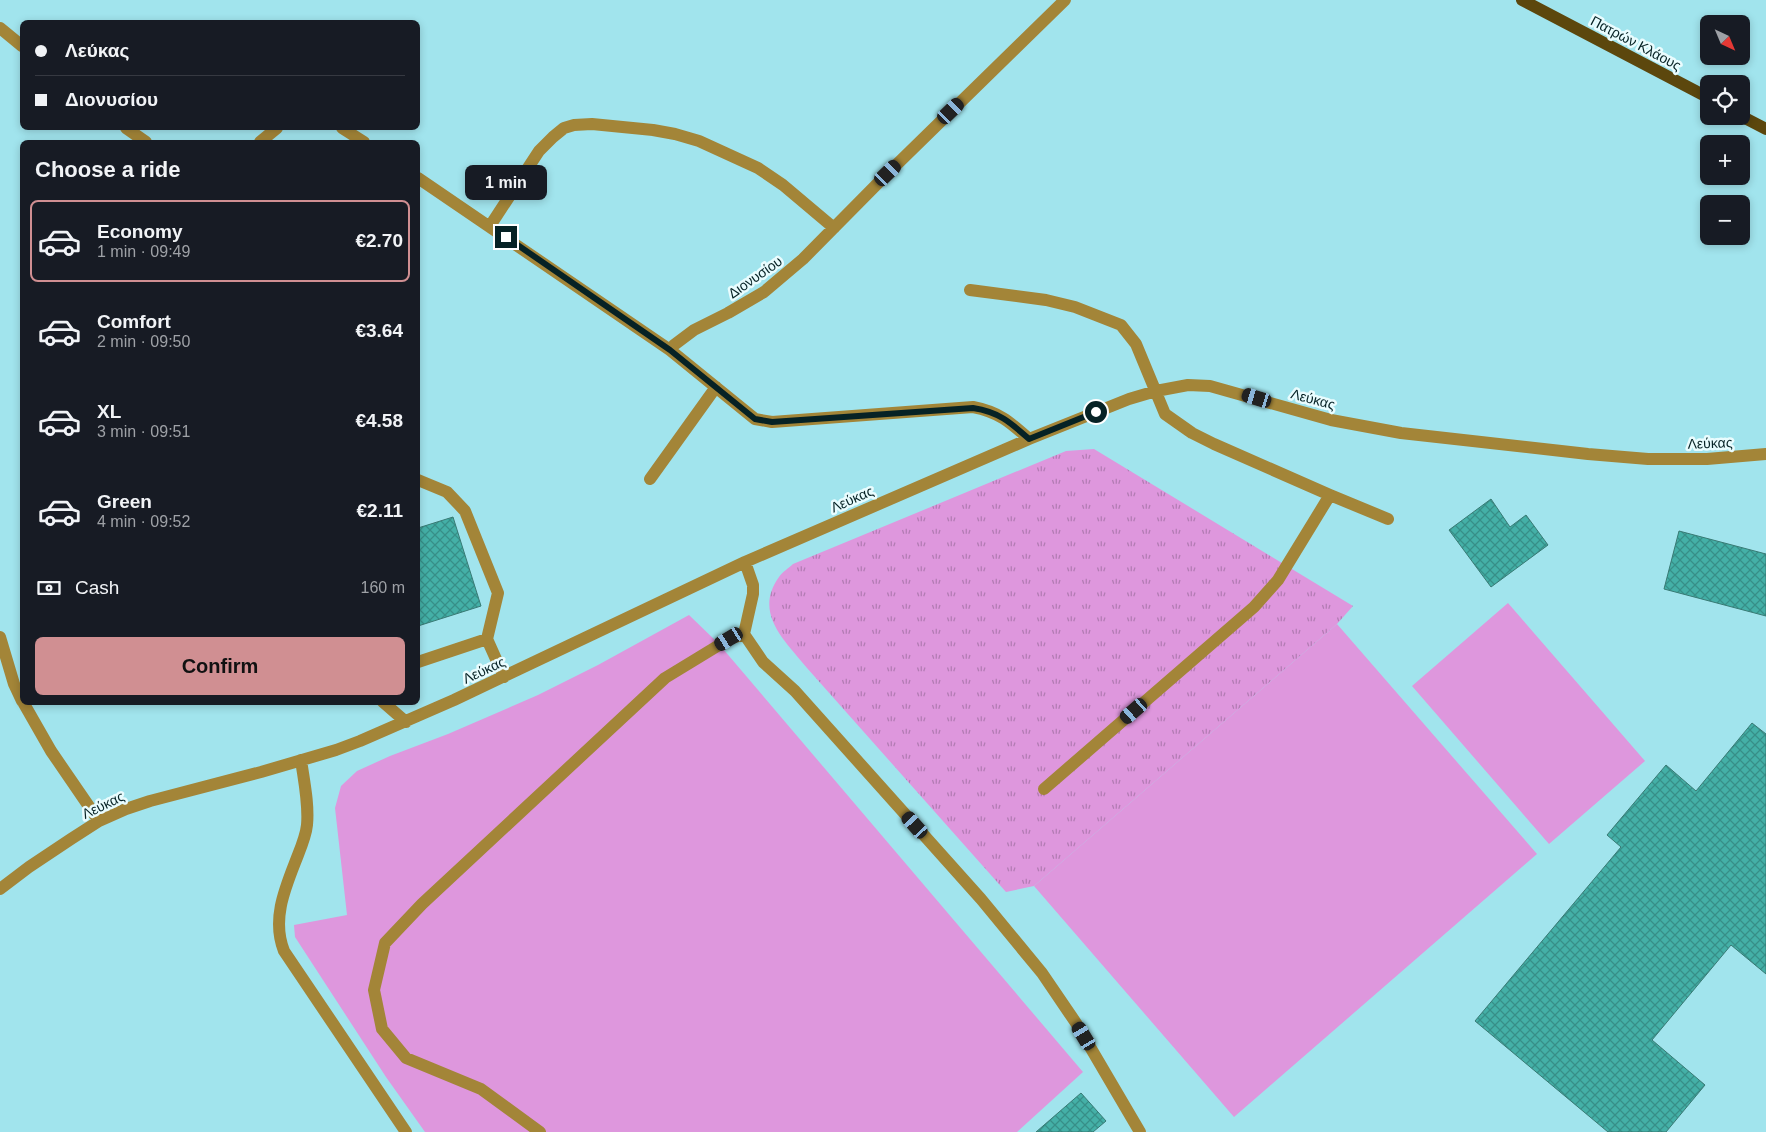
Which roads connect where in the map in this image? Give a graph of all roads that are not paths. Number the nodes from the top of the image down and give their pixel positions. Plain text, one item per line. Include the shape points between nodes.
1 (1065, 0) edge
2 (1522, 0) edge
3 (0, 28) edge
4 (20, 44) edge
5 (1700, 93) edge
6 (1750, 121) edge
7 (1766, 129) edge
8 (129, 130) edge
9 (275, 130) edge
10 (345, 130) edge
11 (143, 140) edge
12 (262, 140) edge
13 (361, 140) edge
14 (420, 179) edge
15 (490, 226) junction
16 (834, 228) junction
17 (970, 290) dead end
18 (670, 350) junction
19 (716, 388) junction
20 (1156, 390) junction
21 (1029, 439) junction
22 (1766, 454) edge
23 (650, 479) dead end
24 (420, 481) edge
25 (1330, 495) junction
26 (1388, 519) dead end
27 (745, 562) junction
28 (744, 634) junction
29 (0, 637) edge
30 (487, 639) junction
31 (420, 661) edge
32 (504, 677) junction
33 (20, 696) edge
34 (25, 705) edge
35 (386, 705) edge
36 (406, 722) junction
37 (301, 760) junction
38 (1044, 789) dead end
39 (100, 821) junction
40 (0, 889) edge
41 (406, 1132) edge
42 (540, 1132) edge
43 (1140, 1132) edge

1 - 16 street, Διονυσίου
2 - 5 main road, Πατρών Κλάους
3 - 4 street
6 - 7 main road
8 - 11 street
9 - 12 street
10 - 13 street
14 - 15 street
15 - 16 street via 539,151 552,137 564,128 592,124 652,130 699,141 758,168
15 - 18 street
16 - 18 street, Διονυσίου via 764,292 694,330
17 - 20 street via 1046,300 1122,325 1136,344
18 - 19 street
19 - 21 street via 755,419 772,422 973,408 1000,415
19 - 23 street
20 - 21 street, Λεύκας
20 - 22 street, Λεύκας via 1188,385 1210,386 1331,420 1382,430 1588,454 1707,459
20 - 25 street via 1165,414 1192,433
21 - 27 street, Λεύκας
24 - 30 street via 447,492 465,511 498,593
25 - 26 street
25 - 38 street via 1278,580 1254,608
27 - 28 street via 753,594
27 - 32 street, Λεύκας
28 - 42 street via 729,639 665,678 422,904 385,943 374,990 382,1029 406,1058 481,1090
28 - 43 street via 764,662 802,698 981,899 1042,973 1076,1023
29 - 33 street
30 - 31 street
30 - 32 street
32 - 36 street, Λεύκας
34 - 39 street via 51,751
35 - 36 street
36 - 37 street, Λεύκας via 336,750
37 - 39 street, Λεύκας via 150,801
37 - 41 street via 307,826 285,889 279,917 279,938 284,951
39 - 40 street, Λεύκας

